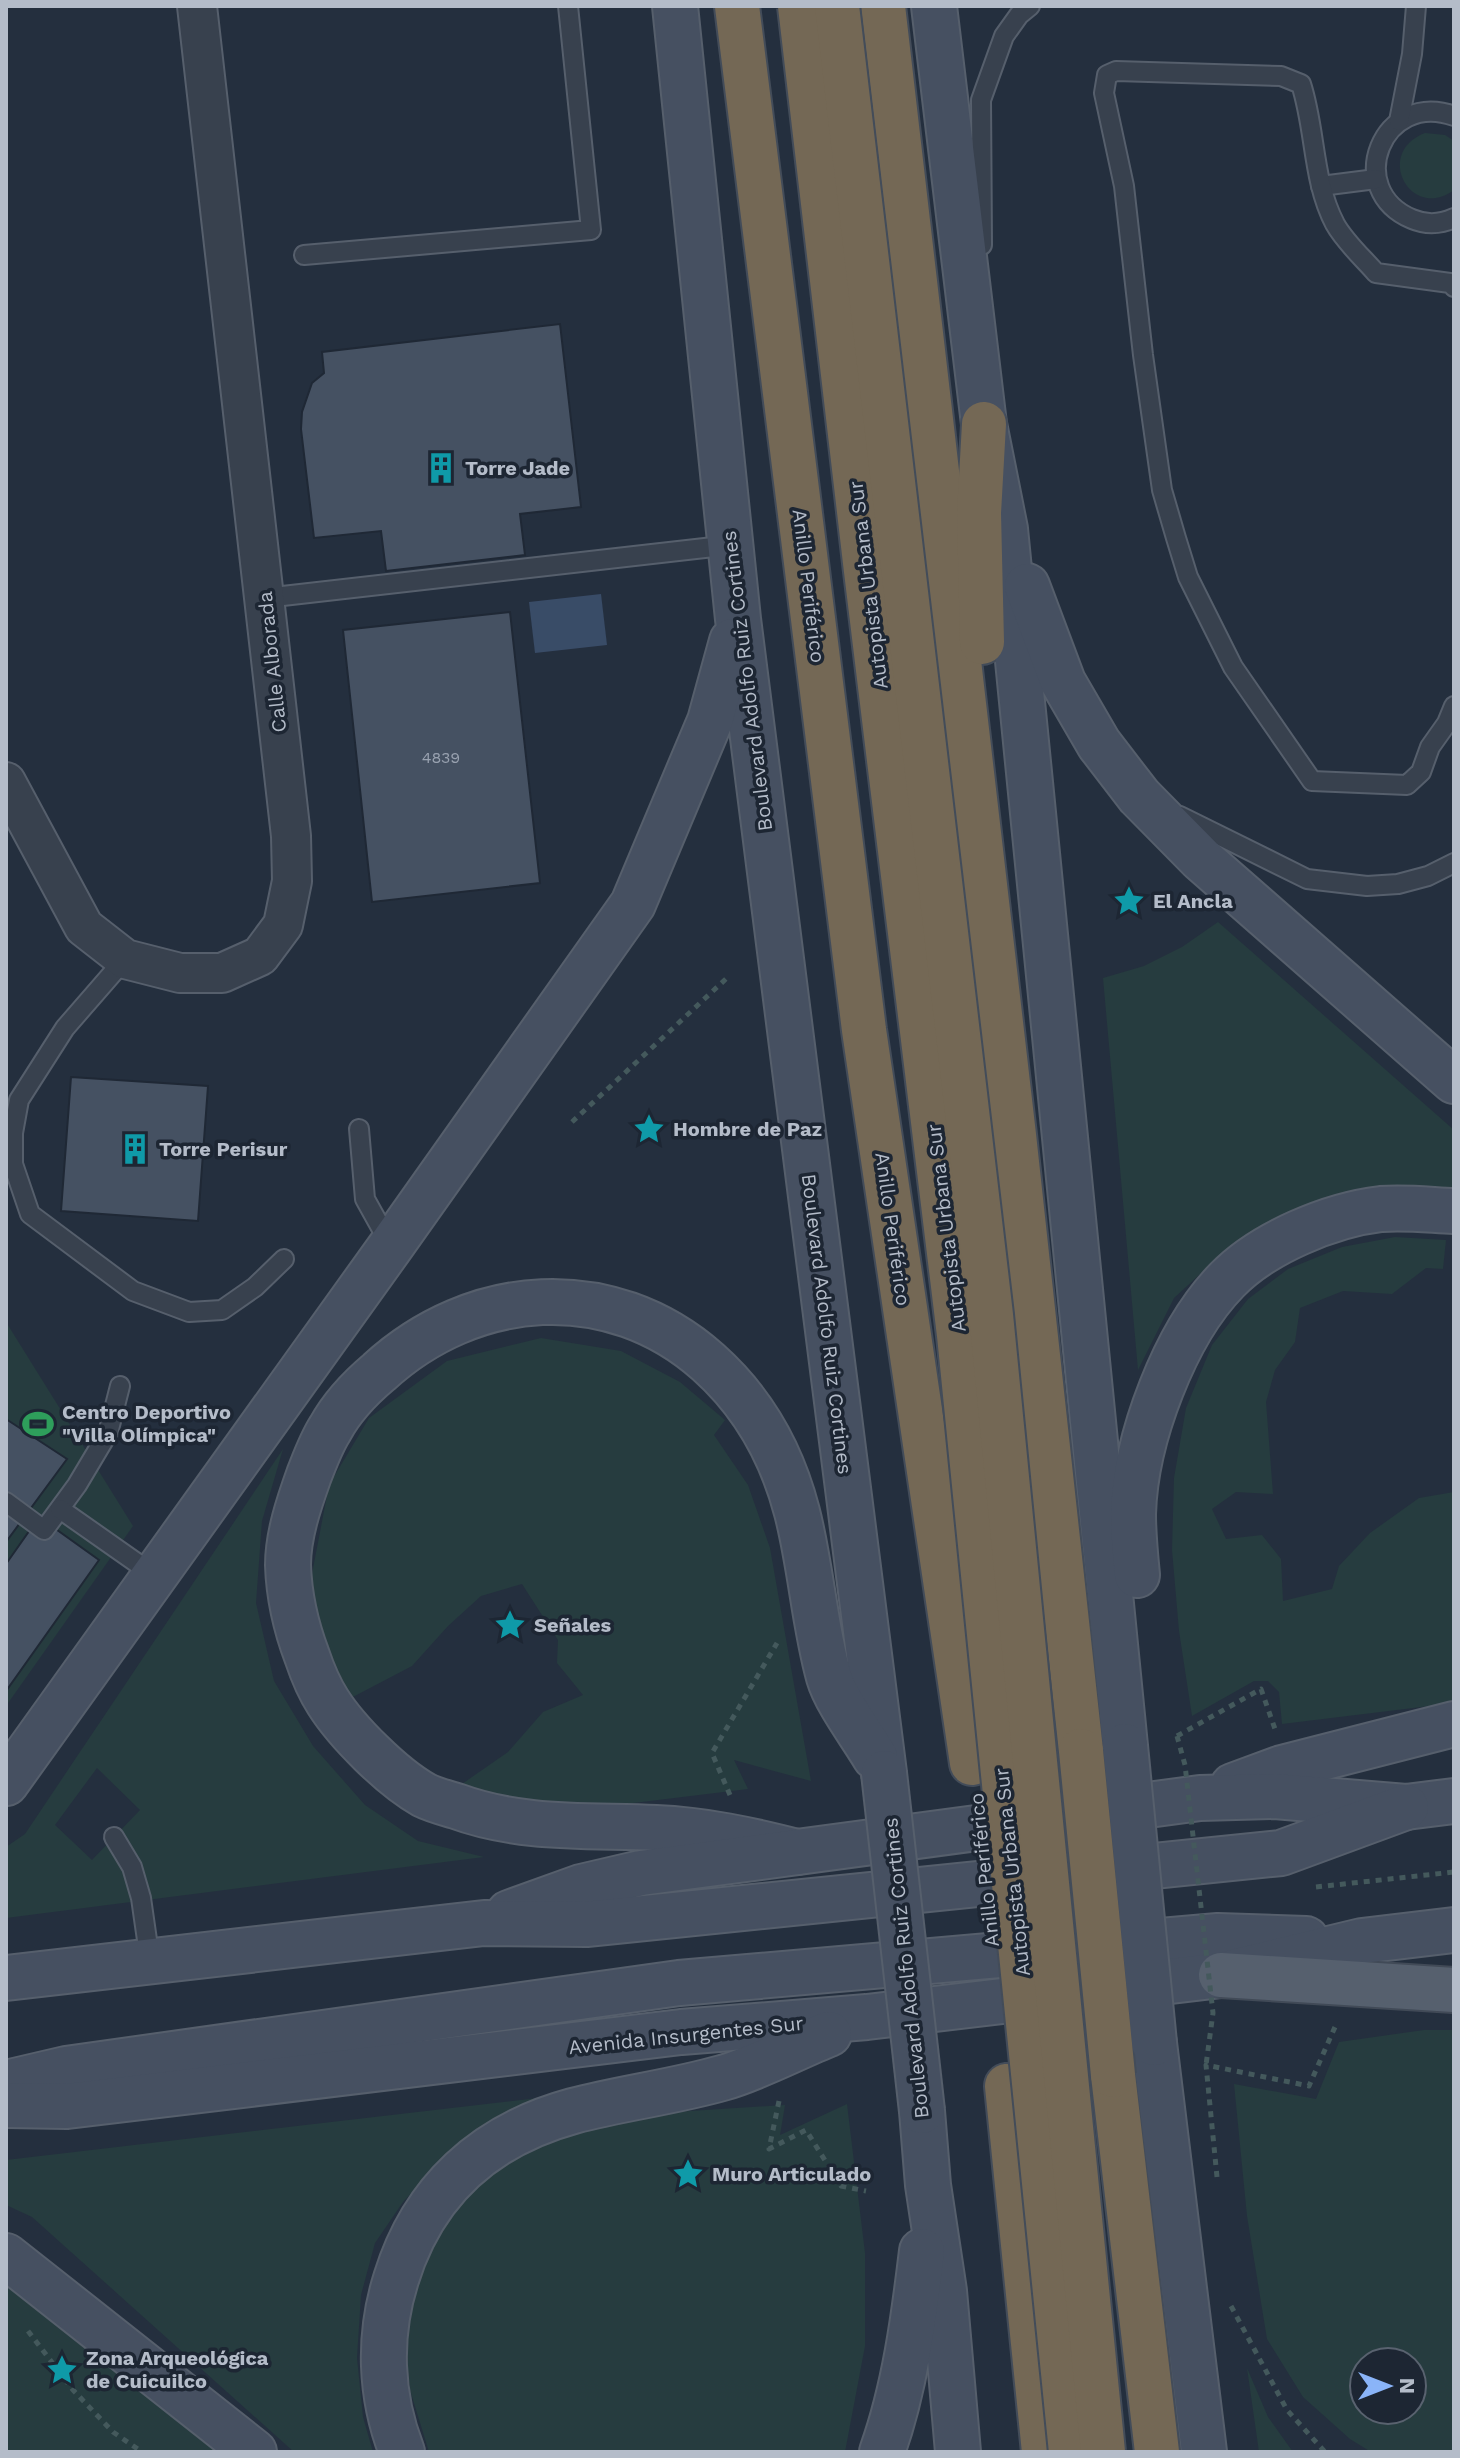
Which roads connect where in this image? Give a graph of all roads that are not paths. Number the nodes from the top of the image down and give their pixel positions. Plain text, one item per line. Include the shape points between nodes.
1 (197, 6) edge
2 (568, 6) edge
3 (675, 6) edge
4 (706, 6) edge
5 (737, 6) edge
6 (800, 6) edge
7 (837, 6) edge
8 (883, 6) edge
9 (934, 6) edge
10 (1030, 6) edge
11 (1416, 6) edge
12 (1454, 116) edge
13 (1399, 121) junction
14 (1376, 179) junction
15 (1321, 186) junction
16 (1454, 218) edge
17 (304, 255) dead end
18 (1454, 287) edge
19 (774, 307) junction
20 (984, 424) junction
21 (1005, 529) junction
22 (731, 545) junction
23 (265, 598) junction
24 (738, 619) junction
25 (1454, 706) edge
26 (6, 782) edge
27 (1139, 796) junction
28 (1454, 863) edge
29 (125, 959) junction
30 (1454, 1081) edge
31 (359, 1129) dead end
32 (1014, 1135) junction
33 (1454, 1211) edge
34 (391, 1246) junction
35 (284, 1259) dead end
36 (120, 1386) dead end
37 (6, 1502) edge
38 (60, 1509) junction
39 (154, 1575) junction
40 (1454, 1724) edge
41 (1125, 1742) junction
42 (884, 1773) junction
43 (6, 1783) edge
44 (1200, 1798) junction
45 (1454, 1801) edge
46 (1406, 1807) junction
47 (114, 1837) dead end
48 (797, 1852) junction
49 (484, 1923) junction
50 (1454, 1930) edge
51 (1362, 1941) junction
52 (150, 1961) junction
53 (1221, 1975) junction
54 (6, 1978) edge
55 (1454, 1990) edge
56 (867, 2017) junction
57 (6, 2083) edge
58 (6, 2105) edge
59 (928, 2185) junction
60 (6, 2256) edge
61 (1205, 2442) edge
62 (254, 2452) edge
63 (402, 2452) edge
64 (882, 2452) edge
65 (958, 2452) edge
66 (1044, 2452) edge
67 (1071, 2452) edge
68 (1103, 2452) edge
69 (1157, 2452) edge

1 - 23 street, Calle Alborada
2 - 17 lane via 591,230
3 - 22 main road, Boulevard Adolfo Ruiz Cortines
4 - 19 highway via 751,257
5 - 19 highway, Anillo Periférico
6 - 67 highway, Autopista Urbana Sur, bridge via 959,1335
7 - 68 highway, Autopista Urbana Sur, bridge via 991,1315
8 - 32 highway
9 - 20 main road
10 - 20 lane via 1004,36 981,100
11 - 13 lane
12 - 13 lane via 1419,112
13 - 14 lane via 1384,137 1376,157
14 - 15 lane
14 - 16 lane via 1386,200 1402,215 1422,223
15 - 18 lane via 1337,228 1376,273
15 - 25 lane via 1301,84 1281,76 1116,71 1107,75 1104,93 1124,186 1162,490 1188,577 1233,667 1312,781 1407,785 1421,772
19 - 66 highway, Anillo Periférico via 864,1030 972,1763
20 - 21 main road
20 - 32 highway via 979,513 983,655
21 - 27 main road via 1063,682 1099,744
21 - 41 main road
22 - 23 lane
22 - 24 main road, Boulevard Adolfo Ruiz Cortines
23 - 29 street, Calle Alborada via 291,836 292,881 283,925 260,956 222,973 180,973
24 - 34 main road via 710,721 633,904
24 - 42 main road, Boulevard Adolfo Ruiz Cortines
26 - 29 street, Calle Alborada via 84,927
27 - 28 lane via 1307,879 1398,884
27 - 30 main road via 1201,859
29 - 35 lane via 65,1028 19,1100 13,1164 30,1214 133,1291 189,1312 222,1310
31 - 34 lane via 365,1199
32 - 69 highway, bridge
33 - 41 main road via 1380,1209 1319,1224 1245,1264 1207,1304 1153,1412 1136,1480 1133,1515 1142,1666
34 - 39 main road
36 - 38 lane via 108,1433
37 - 38 lane via 44,1530
38 - 39 lane
39 - 43 main road
40 - 44 main road via 1282,1768
41 - 61 main road, bridge via 1154,2043
42 - 48 main road via 831,1683 797,1512 783,1471 757,1417 708,1361 648,1320 616,1310 555,1303 495,1308 463,1318 390,1361 330,1428 302,1495 288,1562 291,1601 305,1650 327,1700 349,1729 424,1795 463,1809 541,1825 700,1832
42 - 59 main road, Boulevard Adolfo Ruiz Cortines, bridge
44 - 46 main road via 1275,1796
44 - 48 main road
45 - 46 main road
46 - 49 main road via 1281,1853 586,1924
47 - 52 lane via 132,1867
48 - 49 main road via 641,1873 581,1887
49 - 52 main road
50 - 51 main road, Avenida Insurgentes Sur
51 - 53 main road, Avenida Insurgentes Sur
51 - 57 main road, Avenida Insurgentes Sur via 1218,1936 679,1983 66,2069
52 - 54 main road
53 - 55 main road
53 - 56 main road, Avenida Insurgentes Sur
56 - 58 main road, Avenida Insurgentes Sur via 681,2032 67,2106
56 - 63 main road via 724,2078 541,2121 461,2169 420,2223 391,2294 383,2368 387,2405
59 - 64 main road via 912,2323
59 - 65 main road, Boulevard Adolfo Ruiz Cortines via 944,2291
60 - 62 main road

